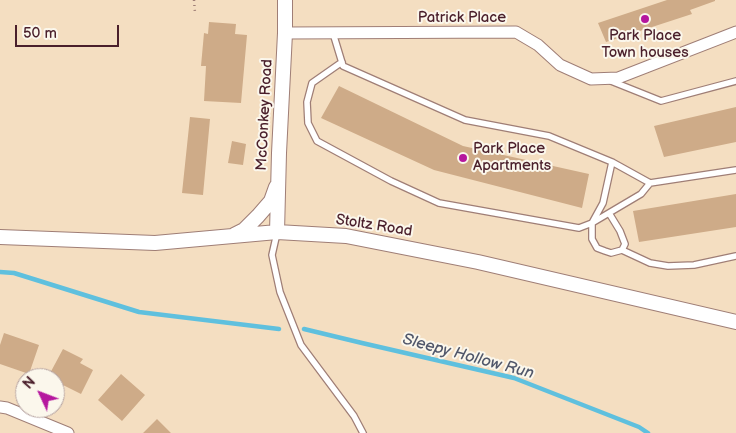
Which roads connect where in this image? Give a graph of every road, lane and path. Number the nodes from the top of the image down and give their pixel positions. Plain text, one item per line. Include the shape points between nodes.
1 (194, 0) edge
2 (285, 0) edge
3 (195, 13) dead end
4 (736, 32) edge
5 (285, 33) junction
6 (333, 33) junction
7 (342, 62) junction
8 (604, 79) junction
9 (736, 81) edge
10 (612, 162) junction
11 (736, 170) edge
12 (278, 182) junction
13 (650, 183) junction
14 (609, 213) junction
15 (592, 223) junction
16 (277, 232) junction
17 (0, 237) edge
18 (231, 237) junction
19 (622, 250) junction
20 (736, 256) edge
21 (736, 322) edge
22 (0, 407) edge
23 (68, 433) edge
24 (363, 433) edge

1 - 3 path
2 - 5 street, McConkey Road
4 - 8 street, Patrick Place via 618,78
5 - 6 street, Patrick Place
5 - 12 street, McConkey Road
6 - 7 lane
6 - 8 street, Patrick Place via 516,32 538,45 560,65 591,79
7 - 10 lane via 343,66 465,120 549,136
7 - 15 lane via 312,83 307,102 308,123 317,141 439,203 578,228
8 - 9 lane via 661,101
10 - 13 lane
10 - 15 lane via 603,202
11 - 13 lane
12 - 16 street, McConkey Road
12 - 18 street via 271,200 258,216
13 - 14 lane via 641,194
14 - 15 lane
14 - 19 lane via 625,244
15 - 19 lane via 592,239 597,248 611,253
16 - 18 street, Stoltz Road
16 - 21 street, Stoltz Road via 346,236 478,262
16 - 24 lane via 272,255 280,292 301,345
17 - 18 street, Stoltz Road via 155,244
19 - 20 lane via 650,263 668,266 694,265
22 - 23 street

